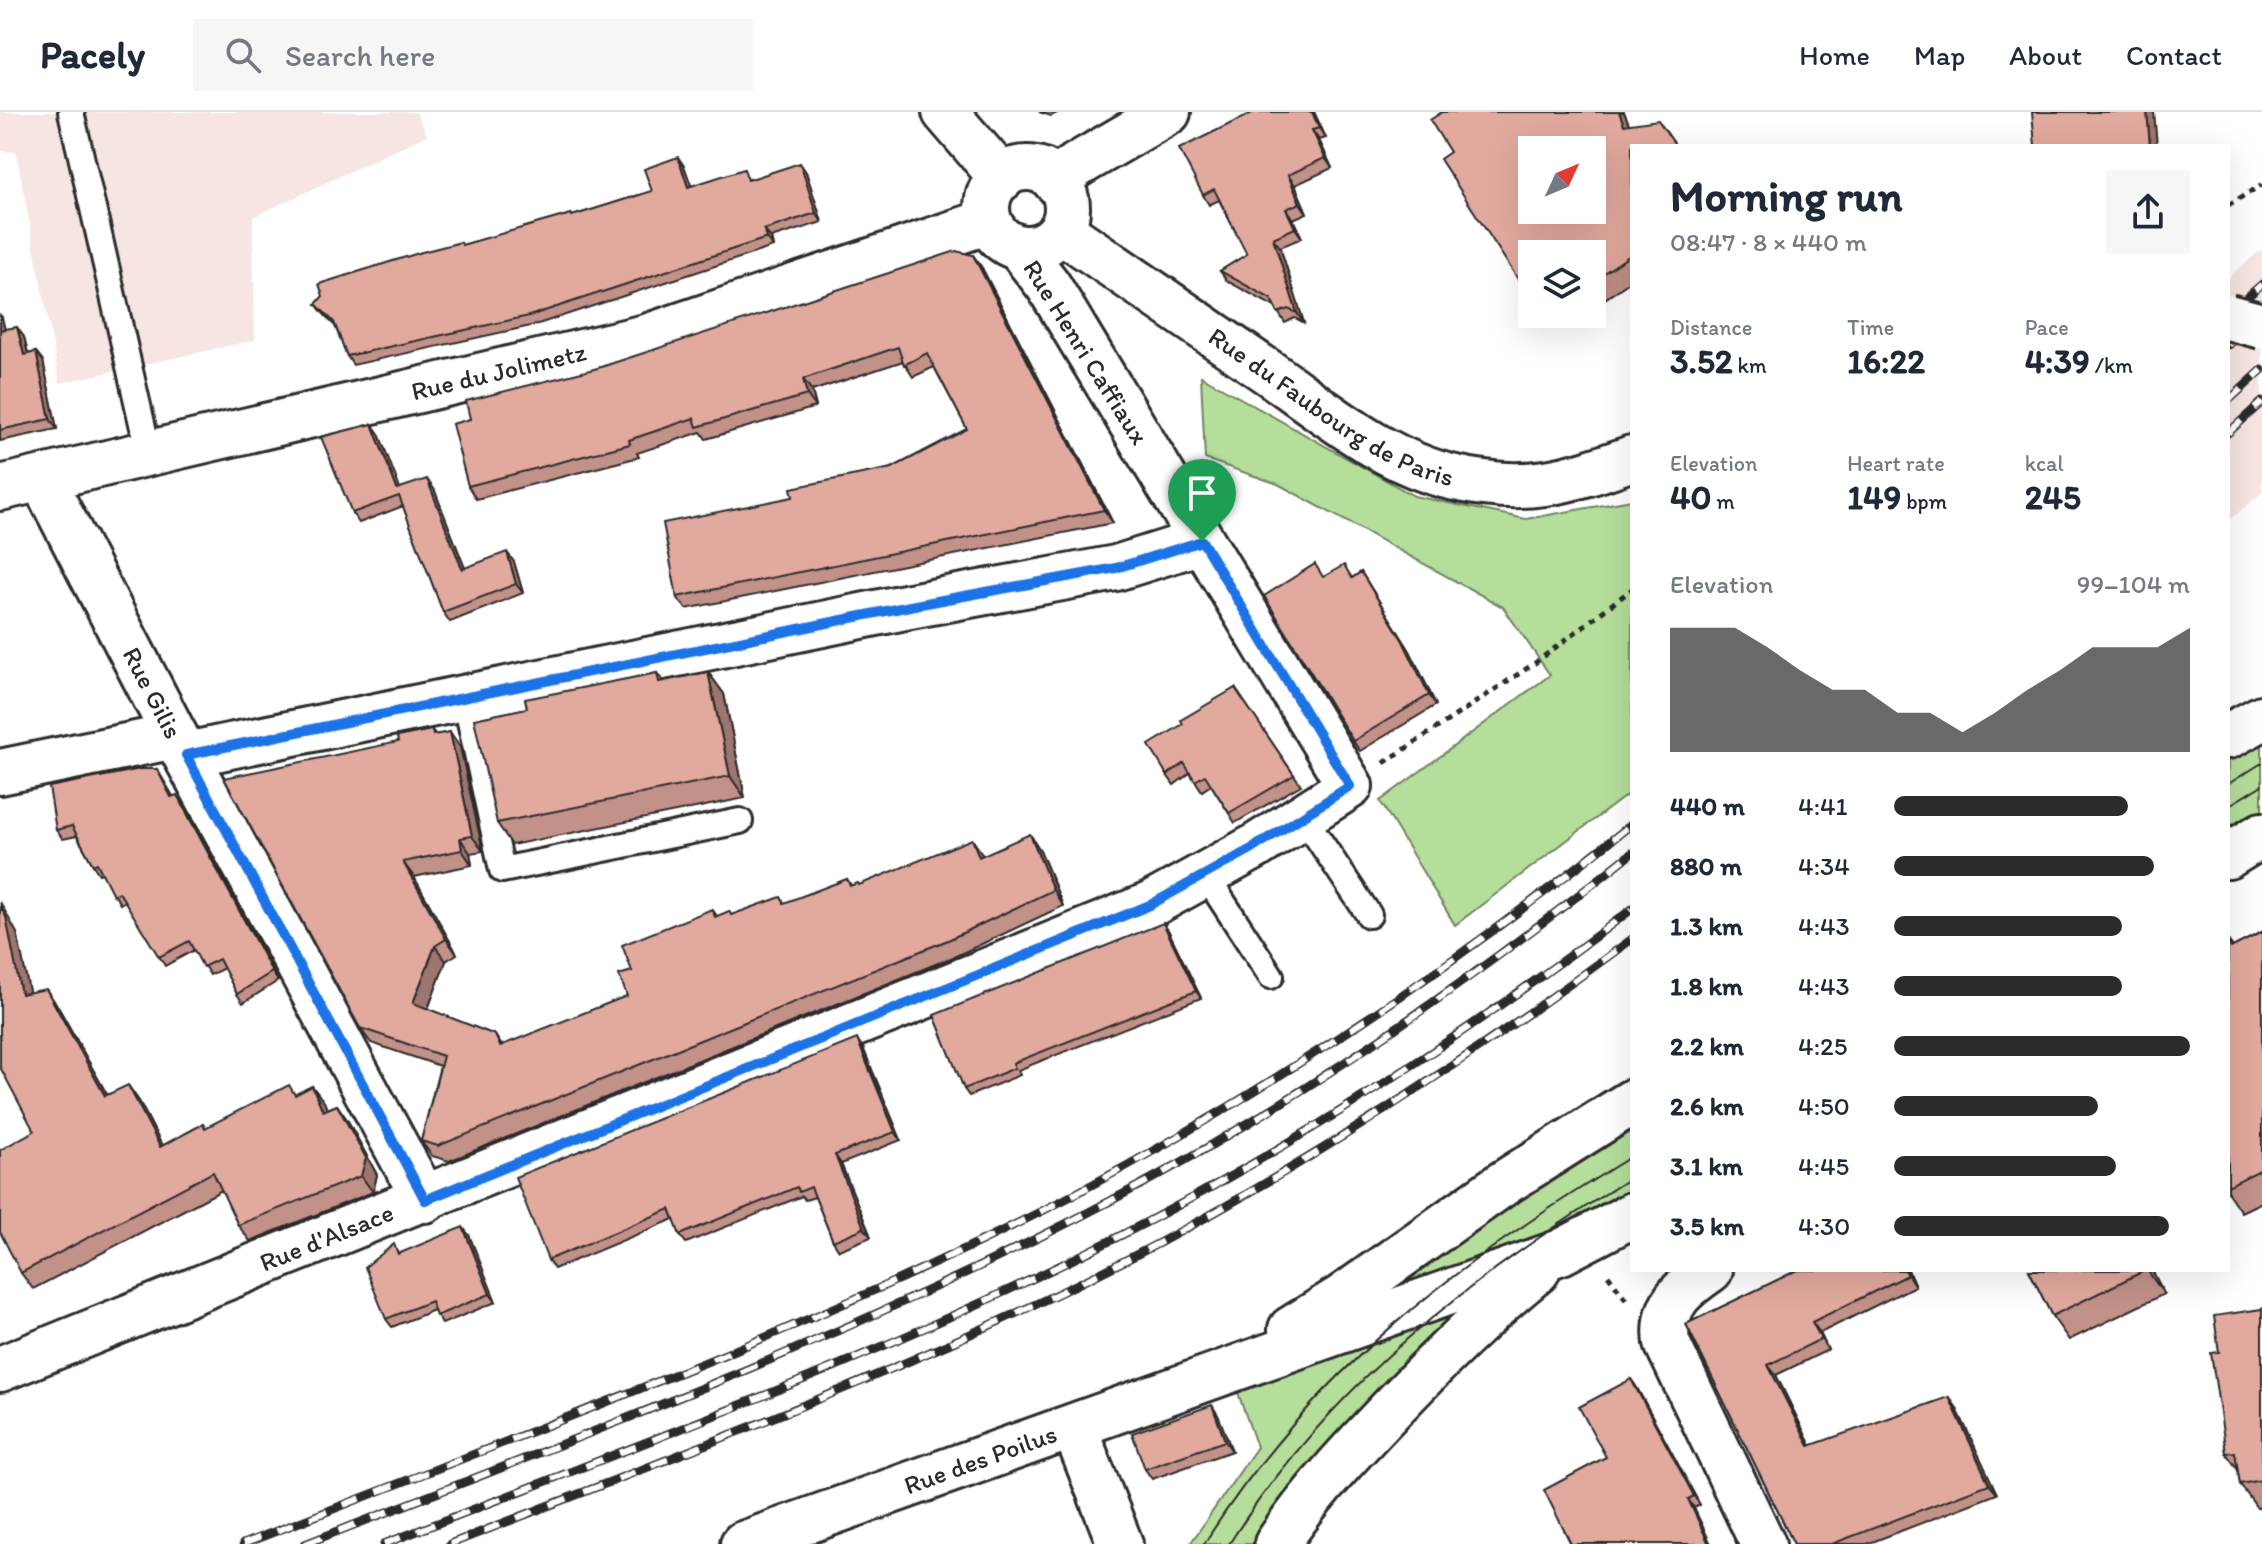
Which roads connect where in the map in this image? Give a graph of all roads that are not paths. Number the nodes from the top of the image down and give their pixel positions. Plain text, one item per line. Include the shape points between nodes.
1 (71, 112) edge
2 (945, 112) edge
3 (1168, 112) edge
4 (1002, 178) junction
5 (1055, 181) junction
6 (1061, 230) junction
7 (1004, 234) junction
8 (2230, 318) edge
9 (2262, 326) edge
10 (149, 454) junction
11 (1630, 459) edge
12 (46, 478) junction
13 (0, 488) edge
14 (1202, 541) junction
15 (465, 698) junction
16 (2262, 718) edge
17 (2230, 735) edge
18 (180, 746) junction
19 (0, 772) edge
20 (1350, 786) joint
21 (1303, 816) junction
22 (740, 821) dead end
23 (2262, 835) edge
24 (2230, 855) edge
25 (1206, 876) junction
26 (1369, 915) dead end
27 (1271, 976) dead end
28 (1630, 1103) edge
29 (425, 1200) junction
30 (1630, 1216) edge
31 (1561, 1252) junction
32 (1708, 1272) edge
33 (0, 1369) edge
34 (1218, 1375) junction
35 (1074, 1427) junction
36 (754, 1542) edge
37 (1120, 1544) edge
38 (1277, 1544) edge
39 (1763, 1544) edge

1 - 10 lane
2 - 4 street
3 - 5 street
4 - 5 street via 1029,169
4 - 7 street via 989,197
5 - 6 street via 1066,201
6 - 7 street via 1042,245
6 - 11 street, Rue du Faubourg de Paris via 1354,432 1407,461 1453,478 1531,485 1588,475
7 - 10 street, Rue du Jolimetz via 646,337
7 - 14 street, Rue Henri Caffiaux via 1048,285
8 - 9 street, bridge
10 - 12 street, Rue du Jolimetz
12 - 13 street, Rue du Jolimetz
12 - 18 street, Rue Gilis
14 - 15 street via 1116,568
14 - 20 street, Rue Henri Caffiaux
15 - 18 street
15 - 22 lane via 502,870
16 - 17 street
18 - 19 street
18 - 29 street, Rue Gilis
20 - 21 street, Rue d'Alsace
21 - 25 street, Rue d'Alsace
21 - 26 lane
23 - 24 street
25 - 27 lane
25 - 29 street, Rue d'Alsace via 1150,905
28 - 34 street, Rue des Poilus
29 - 33 street, Rue d'Alsace
30 - 31 street, Rue des Poilus
31 - 34 street, Rue des Poilus
31 - 38 street via 1503,1298 1431,1368 1336,1467
32 - 39 street via 1669,1309 1665,1325 1671,1355
34 - 35 street, Rue des Poilus
35 - 36 street, Rue des Poilus
35 - 37 street

